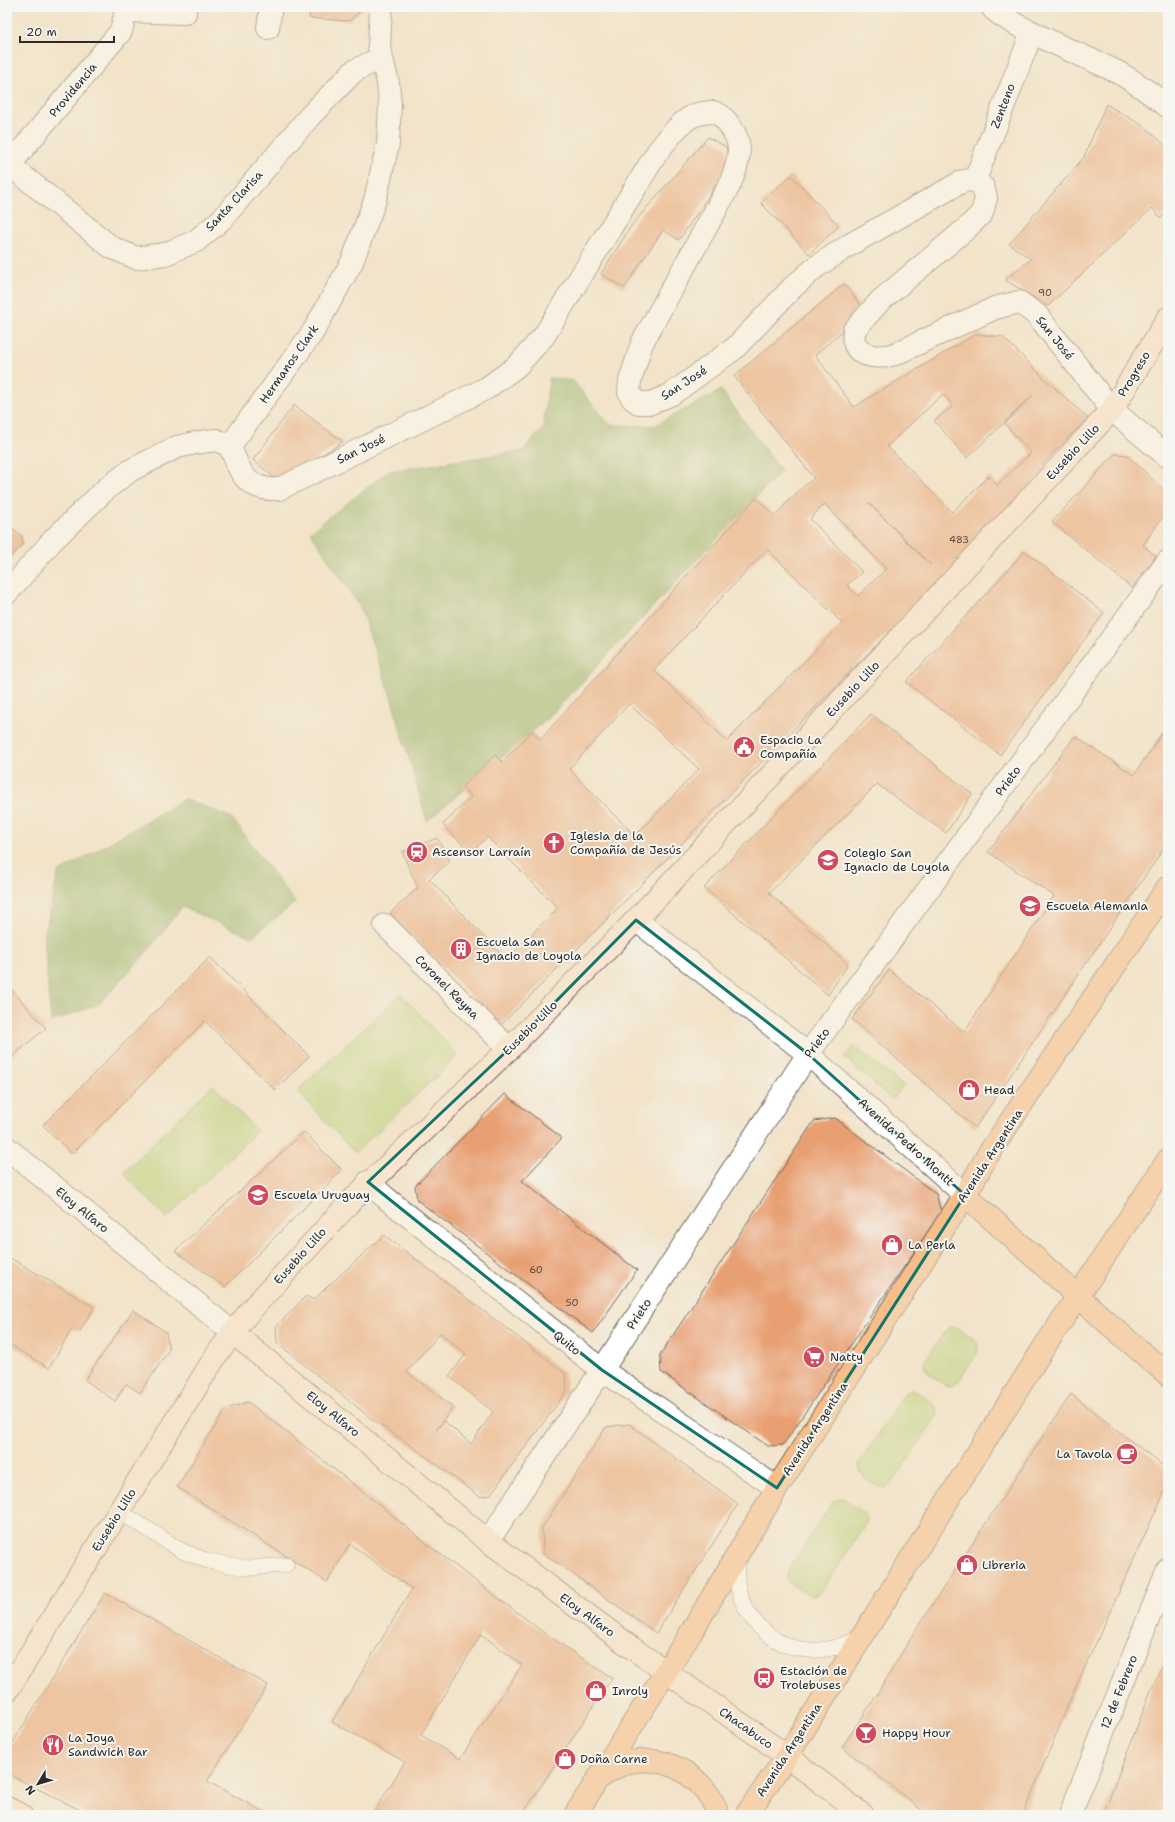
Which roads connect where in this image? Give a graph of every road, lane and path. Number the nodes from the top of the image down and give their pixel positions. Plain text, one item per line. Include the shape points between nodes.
1 (381, 7) edge
2 (992, 7) edge
3 (127, 8) edge
4 (185, 14) dead end
5 (1032, 32) junction
6 (382, 58) junction
7 (1168, 108) edge
8 (8, 166) edge
9 (975, 180) junction
10 (1168, 318) edge
11 (1112, 410) junction
12 (230, 446) junction
13 (1168, 457) edge
14 (1168, 561) edge
15 (7, 593) edge
16 (1168, 887) edge
17 (636, 920) junction
18 (385, 925) dead end
19 (509, 1049) junction
20 (808, 1054) junction
21 (7, 1148) edge
22 (1168, 1160) edge
23 (368, 1182) junction
24 (965, 1195) junction
25 (1078, 1295) junction
26 (232, 1332) junction
27 (602, 1370) junction
28 (1168, 1375) edge
29 (777, 1488) junction
30 (119, 1511) junction
31 (488, 1541) junction
32 (740, 1551) junction
33 (286, 1565) dead end
34 (1168, 1568) edge
35 (863, 1635) junction
36 (666, 1671) junction
37 (7, 1691) edge
38 (787, 1756) junction
39 (600, 1777) junction
40 (7, 1808) edge
41 (21, 1815) edge
42 (575, 1815) edge
43 (718, 1815) edge
44 (746, 1815) edge
45 (863, 1815) edge
46 (1070, 1815) edge

1 - 6 street, Hermanos Clark via 379,47
2 - 5 street
3 - 4 street
3 - 8 street, Providencia via 121,31
5 - 7 street via 1119,73
5 - 9 street, Zenteno
6 - 8 street, Santa Clarisa via 354,71 310,116 222,219 196,241 165,254 136,258 111,247
6 - 12 street, Hermanos Clark via 390,104 388,144 375,200 352,262 313,332
9 - 11 street, San José via 983,187 986,198 982,213 880,301 854,330 854,343 863,353 882,358 995,308 1019,302 1037,315
9 - 12 street, San José via 963,181 851,244 816,267 793,287 735,348 672,394 652,403 638,403 629,392 642,343 729,186 737,165 739,147 735,133 726,121 714,112 697,114 681,124 658,151 544,336 517,366 487,388 279,489 266,490 252,485 240,472
10 - 11 street, Progreso
11 - 13 street, San José
11 - 17 street, Eusebio Lillo
12 - 15 street via 216,440 177,447 131,470 106,489 53,540
14 - 20 street, Prieto
16 - 24 main road, Avenida Argentina via 989,1153
17 - 19 street, Eusebio Lillo
17 - 20 street, Avenida Pedro Montt
18 - 19 street, Coronel Reyna
19 - 23 street, Eusebio Lillo
20 - 24 street, Avenida Pedro Montt
20 - 27 street, Prieto
21 - 26 street, Eloy Alfaro
22 - 25 main road, Avenida Argentina
23 - 26 street, Eusebio Lillo
23 - 27 street, Quito
24 - 25 main road, Avenida Pedro Montt
24 - 29 main road, Avenida Argentina
25 - 28 main road, Avenida Pedro Montt
25 - 35 main road, Avenida Argentina
26 - 30 street, Eusebio Lillo
26 - 31 street, Eloy Alfaro
27 - 29 street, Quito
27 - 31 street, Prieto
29 - 32 main road, Avenida Argentina
30 - 33 lane via 182,1551 208,1561 247,1568
30 - 37 street, Eusebio Lillo
31 - 36 street, Eloy Alfaro
32 - 35 lane via 736,1567 741,1600 759,1628 772,1638 794,1648 818,1650 833,1648
32 - 36 main road, Avenida Argentina
34 - 46 street, 12 de Febrero
35 - 38 main road, Avenida Argentina
36 - 38 street, Chacabuco
36 - 39 main road, Avenida Argentina
38 - 44 main road, Avenida Argentina
38 - 45 street, Chacabuco
39 - 42 main road, Avenida Argentina
39 - 43 main road via 614,1768 631,1762 665,1763 682,1770 696,1780 707,1792
40 - 41 street

